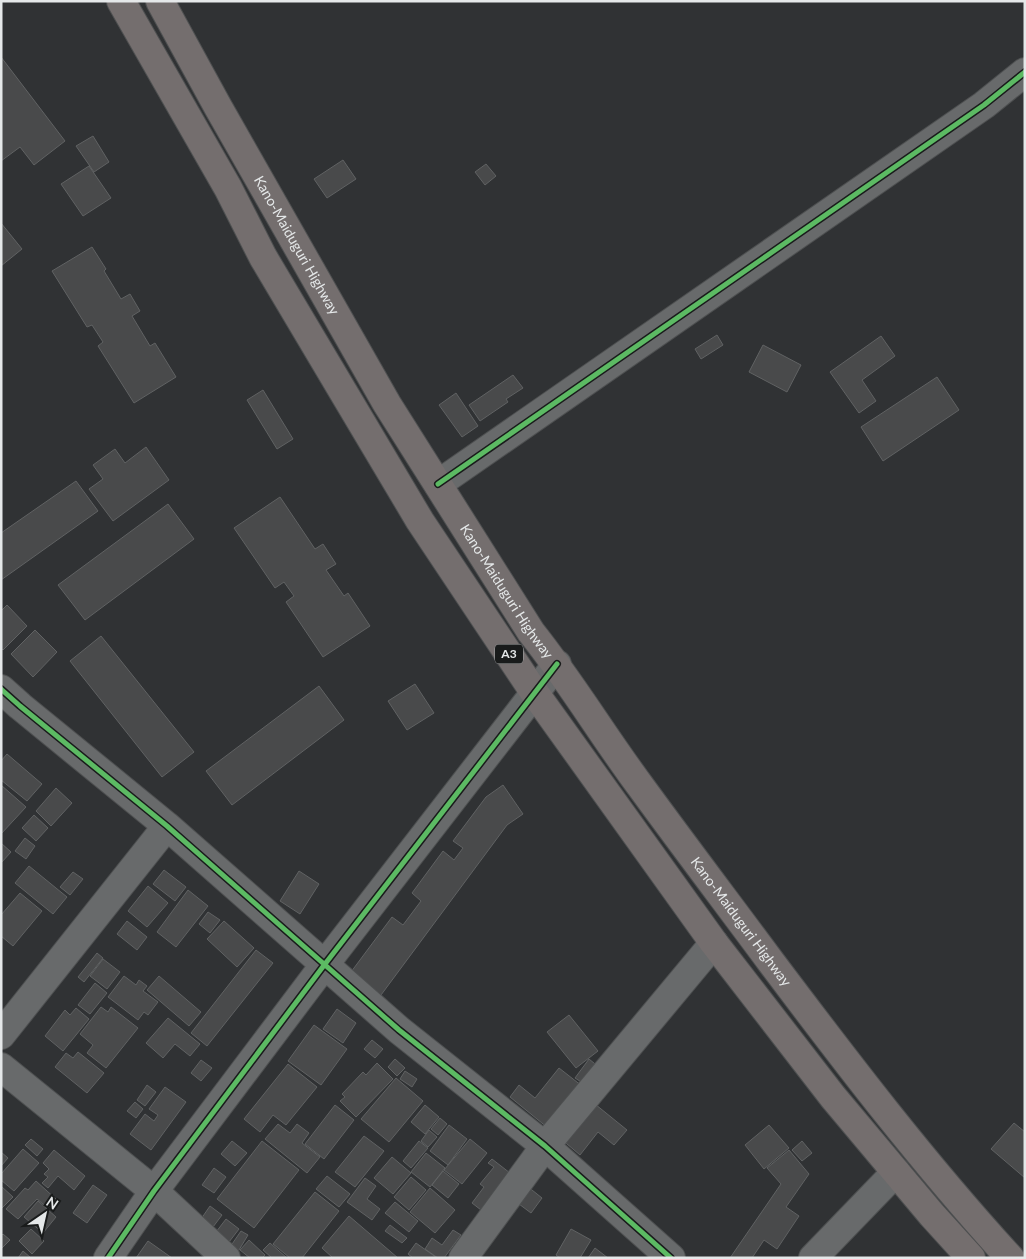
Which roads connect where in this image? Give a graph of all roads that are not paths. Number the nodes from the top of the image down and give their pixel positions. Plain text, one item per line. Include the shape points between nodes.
1 (121, 1) edge
2 (160, 1) edge
3 (1025, 72) edge
4 (438, 484) junction
5 (557, 664) junction
6 (1, 689) edge
7 (534, 692) junction
8 (167, 826) junction
9 (714, 944) junction
10 (325, 964) junction
11 (1, 1035) edge
12 (1, 1067) edge
13 (545, 1146) junction
14 (896, 1172) junction
15 (154, 1190) junction
16 (108, 1258) edge
17 (226, 1258) edge
18 (463, 1258) edge
19 (671, 1258) edge
20 (814, 1258) edge
21 (971, 1258) edge
22 (1010, 1258) edge

1 - 7 highway, A3 via 228,188 263,257 350,405 420,521
2 - 4 highway, Kano-Maiduguri Highway / A3 via 378,388
3 - 4 street via 984,105
4 - 5 highway, Kano-Maiduguri Highway / A3 via 531,632
5 - 7 street
5 - 22 highway, Kano-Maiduguri Highway / A3 via 640,785 807,1010 890,1118
6 - 8 street
7 - 9 highway, A3
7 - 10 street
8 - 10 street
8 - 11 street
9 - 13 street
9 - 14 highway, A3
10 - 13 street via 399,1030
10 - 15 street
12 - 15 street
13 - 18 street
13 - 19 street
14 - 20 street
14 - 21 highway, A3
15 - 16 street
15 - 17 street

